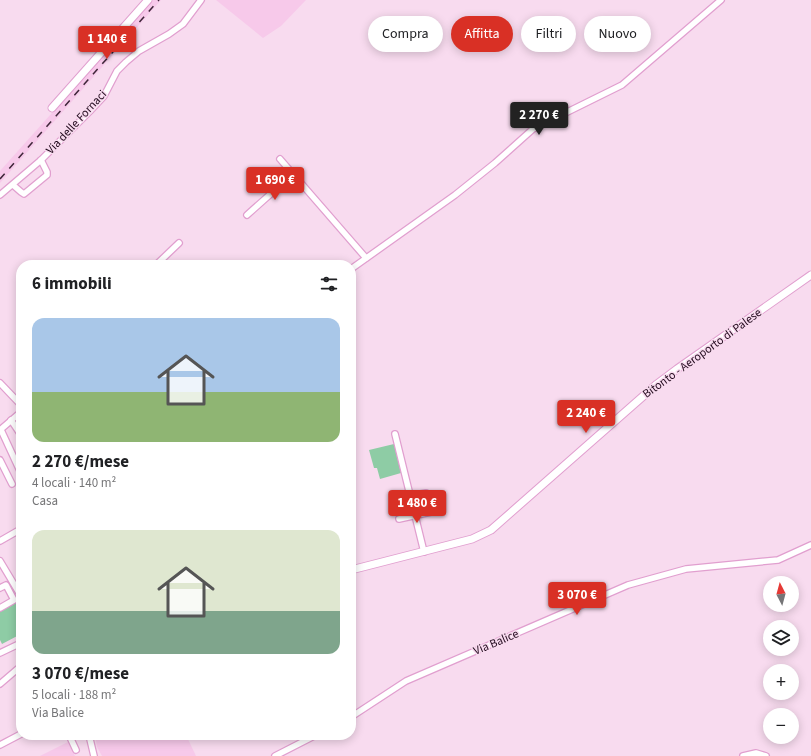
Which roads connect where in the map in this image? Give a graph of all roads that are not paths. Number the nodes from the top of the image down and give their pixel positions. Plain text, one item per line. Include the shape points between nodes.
1 (148, 0) edge
2 (201, 0) edge
3 (721, 0) edge
4 (52, 108) dead end
5 (280, 159) dead end
6 (41, 160) junction
7 (293, 174) junction
8 (13, 184) junction
9 (0, 195) edge
10 (247, 215) dead end
11 (179, 243) dead end
12 (366, 258) junction
13 (161, 260) edge
14 (356, 265) edge
15 (811, 275) edge
16 (0, 383) edge
17 (16, 400) edge
18 (16, 416) edge
19 (11, 420) junction
20 (0, 421) edge
21 (16, 428) edge
22 (1, 429) edge
23 (395, 434) dead end
24 (0, 460) edge
25 (16, 462) edge
26 (12, 484) dead end
27 (426, 493) dead end
28 (410, 497) junction
29 (395, 502) dead end
30 (431, 512) dead end
31 (415, 515) junction
32 (399, 519) dead end
33 (16, 532) edge
34 (0, 541) edge
35 (811, 545) edge
36 (424, 552) junction
37 (0, 561) edge
38 (356, 569) edge
39 (0, 588) edge
40 (16, 588) edge
41 (0, 608) edge
42 (16, 645) edge
43 (0, 653) edge
44 (16, 670) edge
45 (0, 684) edge
46 (356, 714) edge
47 (16, 737) edge
48 (71, 740) edge
49 (89, 740) edge
50 (306, 740) edge
51 (0, 745) edge
52 (76, 750) dead end
53 (94, 756) edge
54 (275, 756) edge
55 (743, 756) edge
56 (766, 756) edge

1 - 4 main road
2 - 6 street, Via delle Fornaci via 183,24 139,51 117,71 104,96
3 - 12 street via 622,85 533,129 455,195
5 - 7 street
6 - 8 street, Via delle Fornaci
6 - 8 street via 47,175 24,194
7 - 10 street
7 - 12 street
8 - 9 street, Via delle Fornaci
11 - 13 street
12 - 14 street
15 - 36 main road, Bitonto - Aeroporto di Palese via 657,384 491,530 472,539
16 - 17 street
18 - 19 street
19 - 21 street
19 - 22 street
20 - 22 street
22 - 25 street
23 - 28 street
24 - 26 street
27 - 28 street
28 - 29 street
28 - 31 street
30 - 31 street
31 - 32 street
31 - 36 street
33 - 34 street
35 - 46 street, Via Balice via 778,560 686,569 628,585 406,681
36 - 38 main road, Bitonto - Aeroporto di Palese
37 - 40 street
39 - 41 street via 6,585 14,600
42 - 43 street
44 - 45 street
47 - 51 street
48 - 52 street
49 - 53 street
50 - 54 street
55 - 56 street via 756,753

